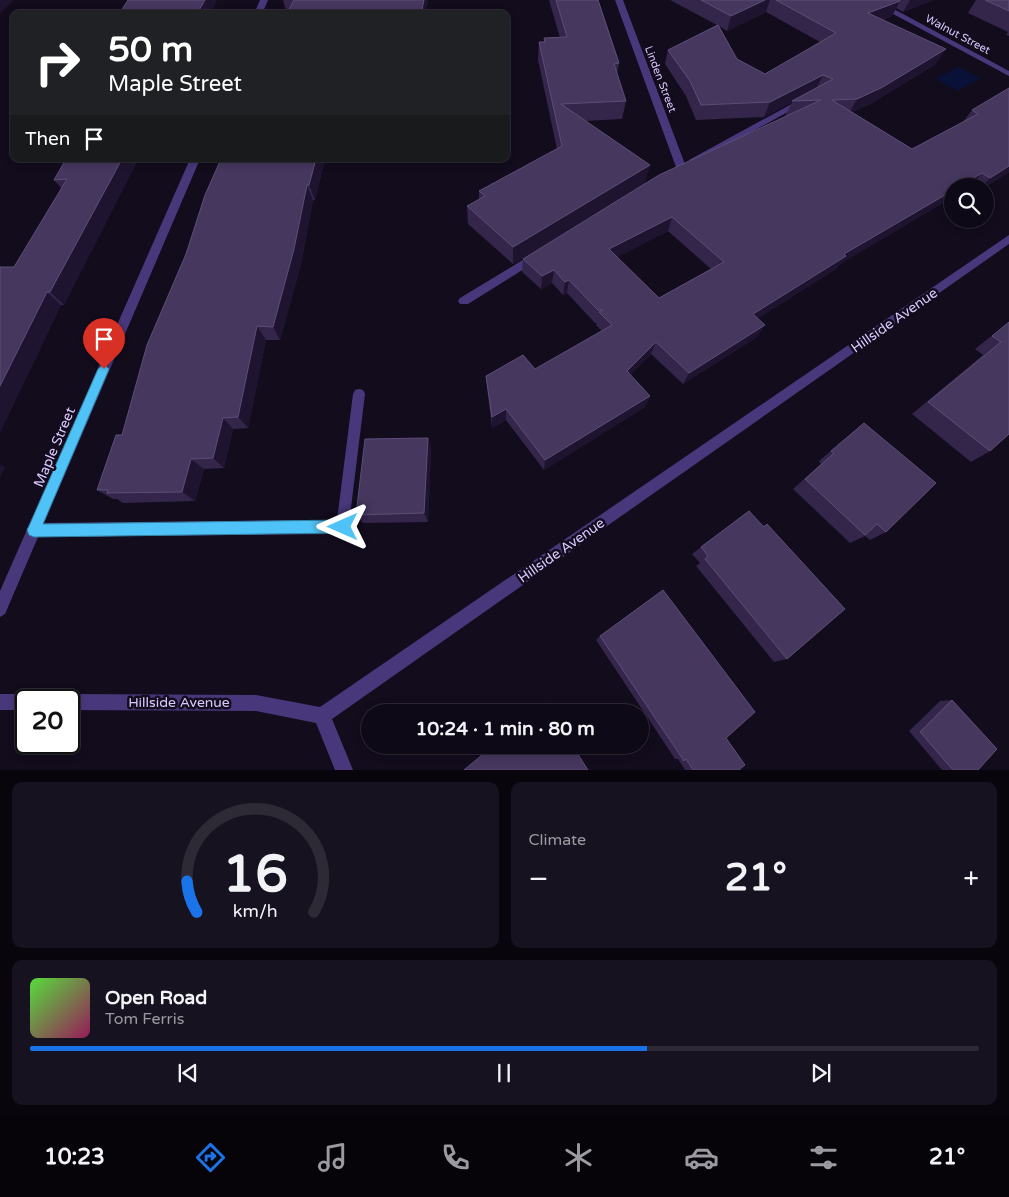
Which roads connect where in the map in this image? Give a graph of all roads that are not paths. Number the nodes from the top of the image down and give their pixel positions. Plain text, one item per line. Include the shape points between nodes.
1 (619, 0) edge
2 (871, 0) edge
3 (1009, 74) edge
4 (811, 98) edge
5 (194, 162) edge
6 (1009, 240) edge
7 (548, 249) edge
8 (464, 301) dead end
9 (359, 394) dead end
10 (34, 530) junction
11 (0, 609) edge
12 (0, 702) edge
13 (15, 702) edge
14 (80, 702) edge
15 (322, 716) junction
16 (344, 770) edge

1 - 4 street, Linden Street via 677,169
2 - 3 street, Walnut Street
5 - 10 street, Maple Street
6 - 15 street, Hillside Avenue
7 - 8 street
9 - 10 street via 343,527
10 - 11 street, Maple Street
12 - 13 street
14 - 15 street, Hillside Avenue via 256,702
15 - 16 street

